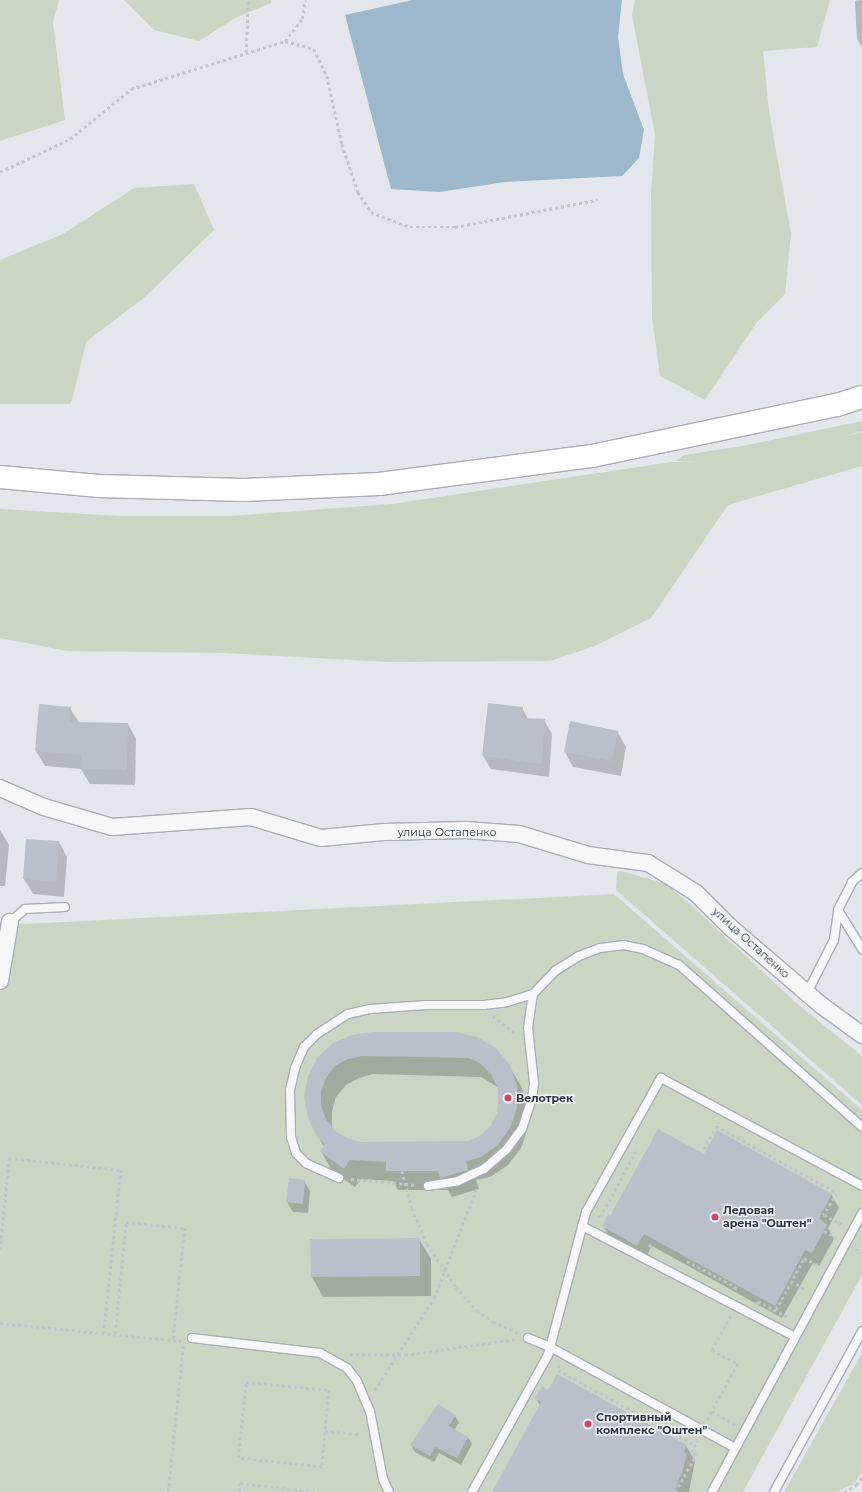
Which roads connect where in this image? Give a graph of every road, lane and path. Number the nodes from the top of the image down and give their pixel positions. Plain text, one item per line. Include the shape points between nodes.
1 (248, 0) edge
2 (305, 0) edge
3 (284, 41) junction
4 (246, 53) junction
5 (0, 172) edge
6 (597, 200) dead end
7 (862, 395) edge
8 (862, 400) edge
9 (837, 405) junction
10 (0, 477) edge
11 (0, 788) edge
12 (862, 873) edge
13 (65, 907) dead end
14 (838, 910) junction
15 (10, 922) joint
16 (862, 949) edge
17 (0, 979) edge
18 (807, 993) junction
19 (533, 994) junction
20 (465, 1005) junction
21 (862, 1035) edge
22 (530, 1051) junction
23 (724, 1112) junction
24 (716, 1126) junction
25 (862, 1127) edge
26 (704, 1149) dead end
27 (484, 1169) junction
28 (402, 1171) dead end
29 (338, 1178) joint
30 (406, 1184) junction
31 (428, 1186) joint
32 (862, 1186) edge
33 (862, 1214) edge
34 (846, 1218) dead end
35 (842, 1224) junction
36 (582, 1226) junction
37 (824, 1231) dead end
38 (836, 1237) junction
39 (832, 1243) dead end
40 (0, 1250) edge
41 (823, 1260) dead end
42 (687, 1261) dead end
43 (820, 1266) junction
44 (445, 1270) junction
45 (817, 1272) dead end
46 (792, 1281) junction
47 (810, 1284) dead end
48 (807, 1290) junction
49 (738, 1294) dead end
50 (804, 1296) dead end
51 (751, 1301) dead end
52 (735, 1308) junction
53 (776, 1310) junction
54 (794, 1313) dead end
55 (0, 1323) edge
56 (862, 1331) edge
57 (104, 1333) junction
58 (115, 1334) junction
59 (795, 1337) junction
60 (192, 1338) joint
61 (528, 1338) junction
62 (173, 1340) junction
63 (184, 1341) junction
64 (550, 1347) junction
65 (320, 1353) junction
66 (561, 1353) junction
67 (397, 1355) junction
68 (370, 1412) junction
69 (707, 1420) dead end
70 (745, 1430) junction
71 (703, 1431) junction
72 (325, 1432) junction
73 (374, 1433) junction
74 (695, 1445) junction
75 (735, 1448) junction
76 (862, 1477) edge
77 (168, 1492) edge
78 (239, 1492) edge
79 (316, 1492) edge
80 (389, 1492) edge
81 (472, 1492) edge
82 (675, 1492) edge
83 (712, 1492) edge
84 (774, 1492) edge
85 (844, 1492) edge

1 - 4 path
2 - 3 path via 302,19
3 - 4 path
3 - 6 path via 314,49 327,76 342,144 358,192 371,212 410,227 455,227
4 - 5 path via 131,89 70,140
7 - 9 main road
8 - 9 main road
9 - 10 main road via 592,456 379,484 244,490 99,486
11 - 18 street, улица Остапенко via 44,806 112,827 251,818 321,838 384,832 466,830 519,834 588,855 648,863 696,893 730,928
12 - 14 lane via 852,882
13 - 15 lane via 25,909
14 - 16 lane
14 - 18 lane via 834,940
15 - 17 street
18 - 21 street, улица Остапенко
19 - 20 lane via 508,1002
19 - 22 lane via 529,1013
19 - 25 lane via 555,972 579,956 600,948 623,945 661,956 700,982
20 - 22 path via 486,1012 504,1023
20 - 29 lane via 370,1009 348,1014 317,1034 304,1047 295,1068 290,1090 291,1137 296,1154 306,1163
22 - 27 lane via 534,1082 528,1114 522,1129 506,1150
23 - 24 path
23 - 32 lane
23 - 36 lane via 661,1078 586,1212
24 - 26 path
24 - 35 path via 836,1193 824,1215
27 - 31 lane via 458,1181
27 - 44 path
28 - 30 path
29 - 30 path
30 - 31 path
30 - 44 path via 426,1244
33 - 59 lane
34 - 35 path
35 - 38 path
36 - 52 lane
36 - 64 lane
37 - 38 path
38 - 39 path
40 - 57 path via 9,1158 121,1170
41 - 43 path
42 - 49 path via 736,1287 734,1292
43 - 45 path
43 - 46 path via 804,1258
44 - 61 path via 477,1310 493,1322
44 - 67 path via 434,1298
46 - 48 path
46 - 53 path
47 - 48 path
48 - 50 path
51 - 53 path via 756,1304 758,1300
52 - 59 lane
52 - 70 path via 712,1350 738,1364 712,1411
53 - 54 path via 791,1319
55 - 57 path
56 - 84 lane
57 - 58 path
58 - 62 path
58 - 62 path via 126,1222 185,1228
59 - 70 lane
60 - 63 path
60 - 65 lane
61 - 64 lane
61 - 67 path
62 - 63 path
63 - 77 path
64 - 66 lane
64 - 81 lane
65 - 67 path
65 - 68 lane via 347,1368 357,1381
66 - 71 lane
66 - 74 path via 558,1370
67 - 68 path via 373,1392
68 - 73 lane
69 - 71 path
70 - 75 lane
71 - 74 path
71 - 75 lane
72 - 72 path via 322,1467 238,1458 246,1382 329,1390
72 - 73 path via 356,1435
73 - 80 lane via 383,1479
74 - 82 path via 691,1452 696,1455
75 - 83 lane
76 - 85 path via 856,1485
78 - 79 path via 240,1483

